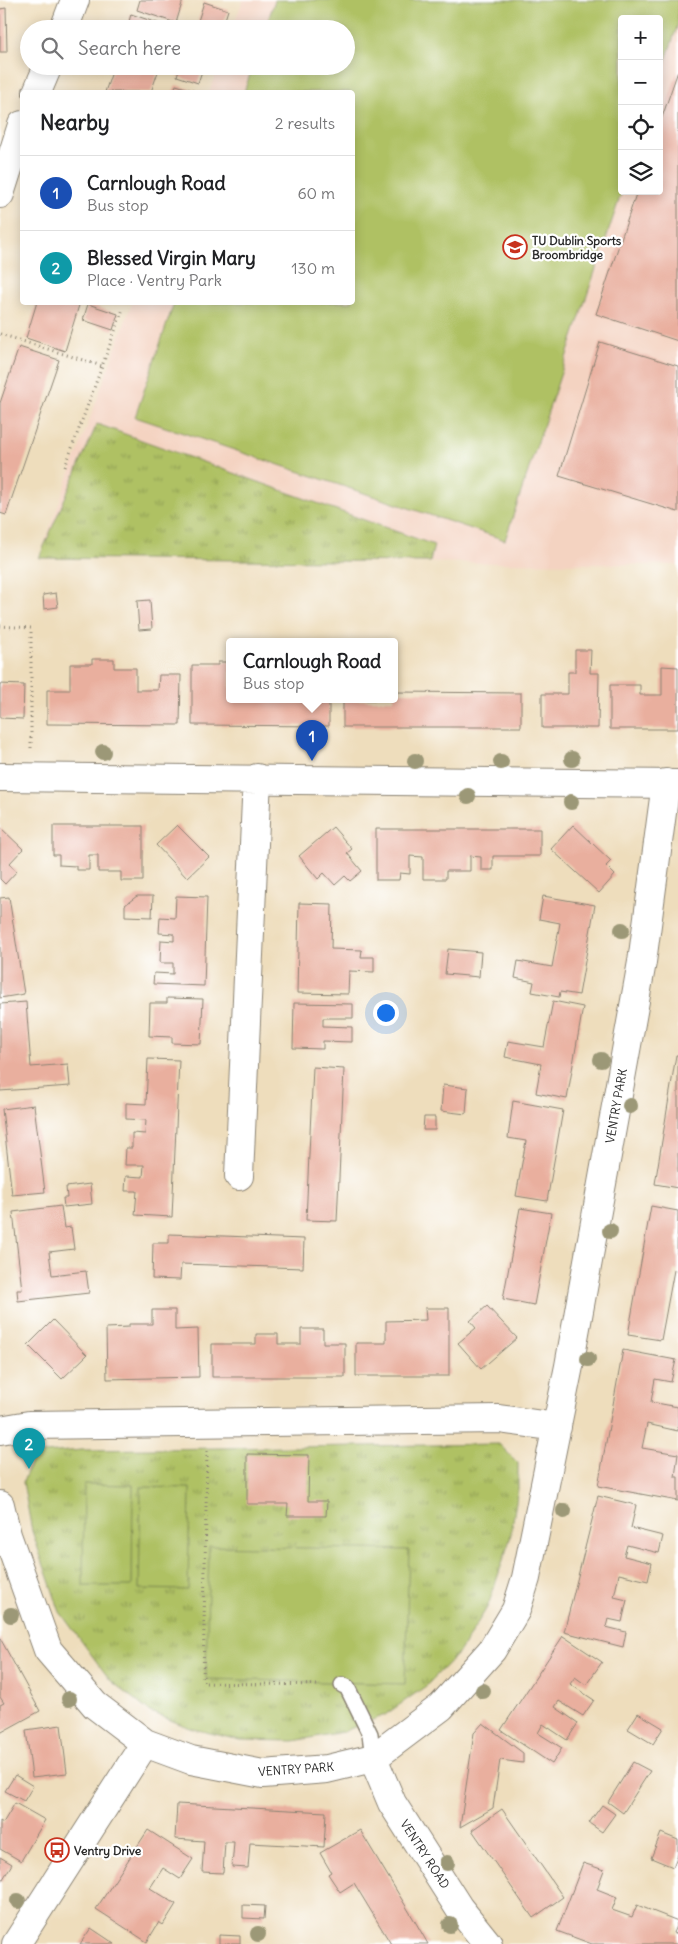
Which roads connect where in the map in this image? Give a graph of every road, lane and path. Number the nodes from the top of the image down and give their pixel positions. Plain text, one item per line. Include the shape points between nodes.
1 (76, 0) edge
2 (68, 20) edge
3 (44, 75) edge
4 (38, 90) edge
5 (0, 122) edge
6 (20, 124) edge
7 (20, 130) edge
8 (0, 194) edge
9 (123, 309) dead end
10 (0, 334) edge
11 (102, 366) junction
12 (65, 467) dead end
13 (0, 626) edge
14 (0, 777) edge
15 (31, 777) junction
16 (257, 778) junction
17 (672, 783) edge
18 (240, 1176) dead end
19 (207, 1424) junction
20 (557, 1427) junction
21 (0, 1430) edge
22 (0, 1505) edge
23 (342, 1685) joint
24 (145, 1743) junction
25 (373, 1758) junction
26 (16, 1944) edge
27 (488, 1944) edge

1 - 2 street
3 - 4 street
5 - 6 street
7 - 8 street
9 - 11 path
10 - 11 path
11 - 12 path
13 - 15 path via 31,628
14 - 15 street
15 - 16 street
16 - 17 street
16 - 18 street
17 - 20 street, VENTRY PARK
19 - 20 street via 499,1419
19 - 21 street via 29,1425
19 - 23 path via 203,1683
20 - 25 street, VENTRY PARK via 526,1578 516,1610 492,1650 441,1707
22 - 24 street, VENTRY PARK via 7,1535 48,1650 95,1705
23 - 25 lane via 347,1687 370,1734
24 - 25 street, VENTRY PARK via 191,1760 262,1774 327,1769
24 - 26 street
25 - 27 street, VENTRY ROAD via 392,1803 459,1908

